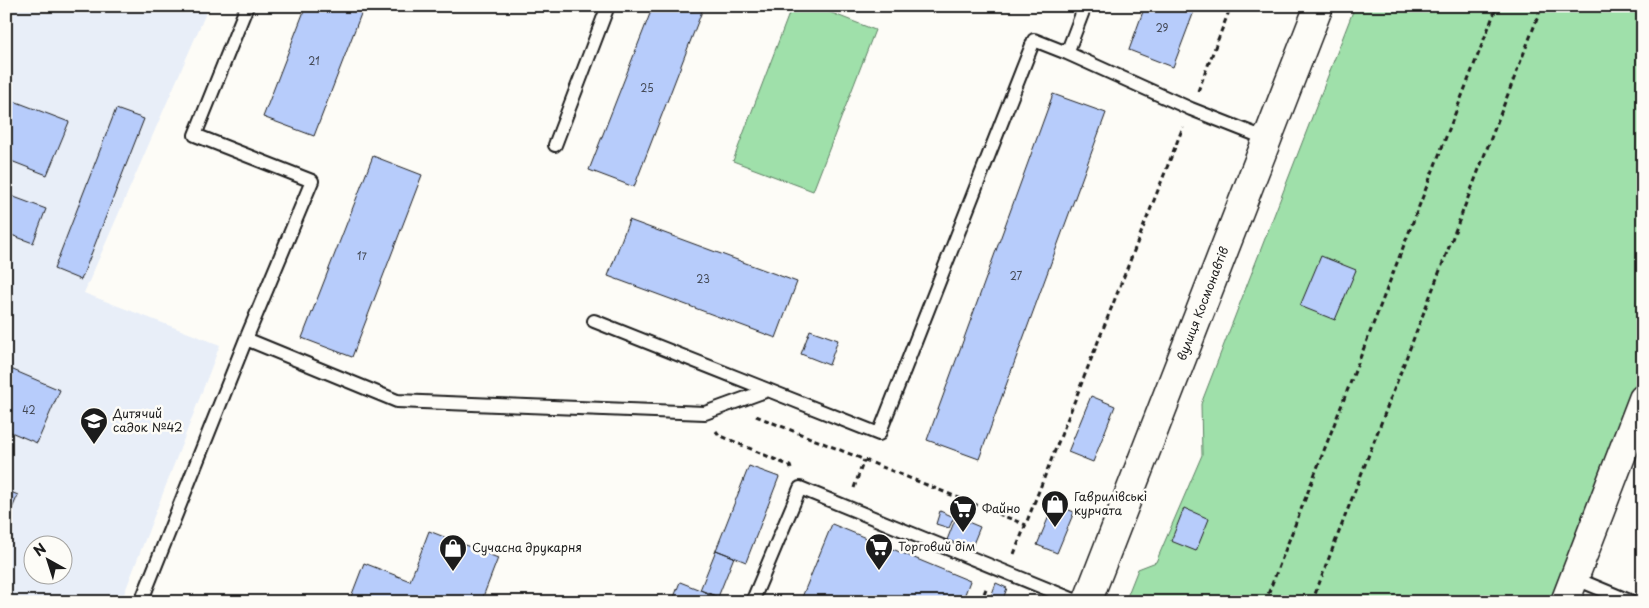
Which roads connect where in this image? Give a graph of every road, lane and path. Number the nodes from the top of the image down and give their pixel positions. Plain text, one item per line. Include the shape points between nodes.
1 (247, 6) edge
2 (608, 6) edge
3 (1085, 6) edge
4 (1232, 6) edge
5 (1319, 6) edge
6 (1497, 6) edge
7 (1542, 6) edge
8 (1066, 53) junction
9 (1191, 109) junction
10 (1267, 139) junction
11 (555, 146) dead end
12 (594, 321) dead end
13 (246, 339) junction
14 (768, 390) junction
15 (1643, 399) edge
16 (727, 405) junction
17 (719, 435) dead end
18 (864, 460) junction
19 (800, 488) junction
20 (847, 507) junction
21 (1026, 525) junction
22 (1007, 573) junction
23 (1569, 590) edge
24 (141, 602) edge
25 (752, 602) edge
26 (981, 602) edge
27 (1079, 602) edge
28 (1087, 602) edge
29 (1265, 602) edge
30 (1312, 602) edge
31 (1632, 602) edge

1 - 13 lane via 195,136 312,181
2 - 11 lane
3 - 8 lane
4 - 9 path
5 - 10 street, вулиця Космонавтів
6 - 29 path
7 - 30 path
8 - 9 lane
8 - 14 lane via 1034,40 879,434
9 - 10 lane
9 - 21 path
10 - 28 street, вулиця Космонавтів
12 - 14 lane
13 - 16 lane via 397,401 705,414
13 - 24 lane
14 - 16 lane
15 - 23 street
16 - 18 path
17 - 19 path via 790,466
18 - 20 path
18 - 21 path
19 - 20 lane
19 - 25 lane
20 - 22 lane
21 - 22 path
22 - 26 path via 991,577
22 - 27 lane
23 - 31 lane

